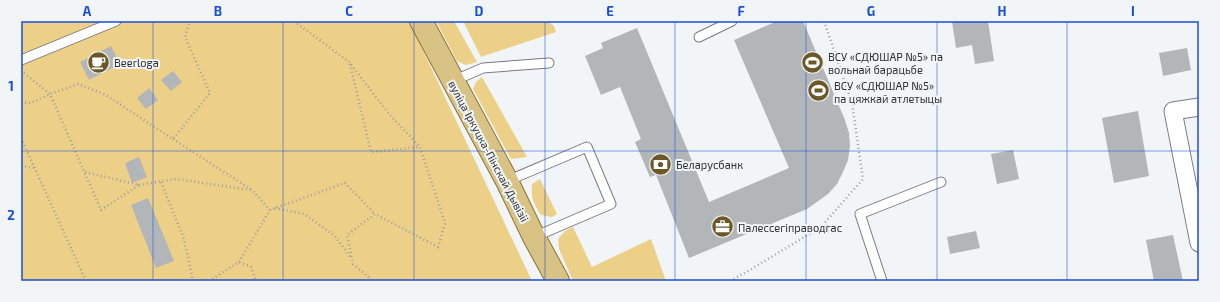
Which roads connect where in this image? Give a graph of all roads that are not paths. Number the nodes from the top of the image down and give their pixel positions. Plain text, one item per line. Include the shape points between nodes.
1 (116, 21) edge
2 (421, 21) edge
3 (732, 21) edge
4 (698, 37) dead end
5 (21, 60) edge
6 (549, 63) dead end
7 (453, 81) junction
8 (1199, 107) edge
9 (507, 181) junction
10 (941, 182) dead end
11 (534, 238) junction
12 (1199, 243) edge
13 (558, 281) edge
14 (882, 281) edge

1 - 5 lane
2 - 7 main road, вуліца Іркуцка-Пінскай Дывізіі
3 - 4 lane
6 - 7 lane via 483,68
7 - 9 main road, вуліца Іркуцка-Пінскай Дывізіі
8 - 12 street via 1173,111
9 - 11 main road, вуліца Іркуцка-Пінскай Дывізіі
9 - 11 lane via 586,147 611,204
10 - 14 lane via 860,214
11 - 13 main road, вуліца Іркуцка-Пінскай Дывізіі

